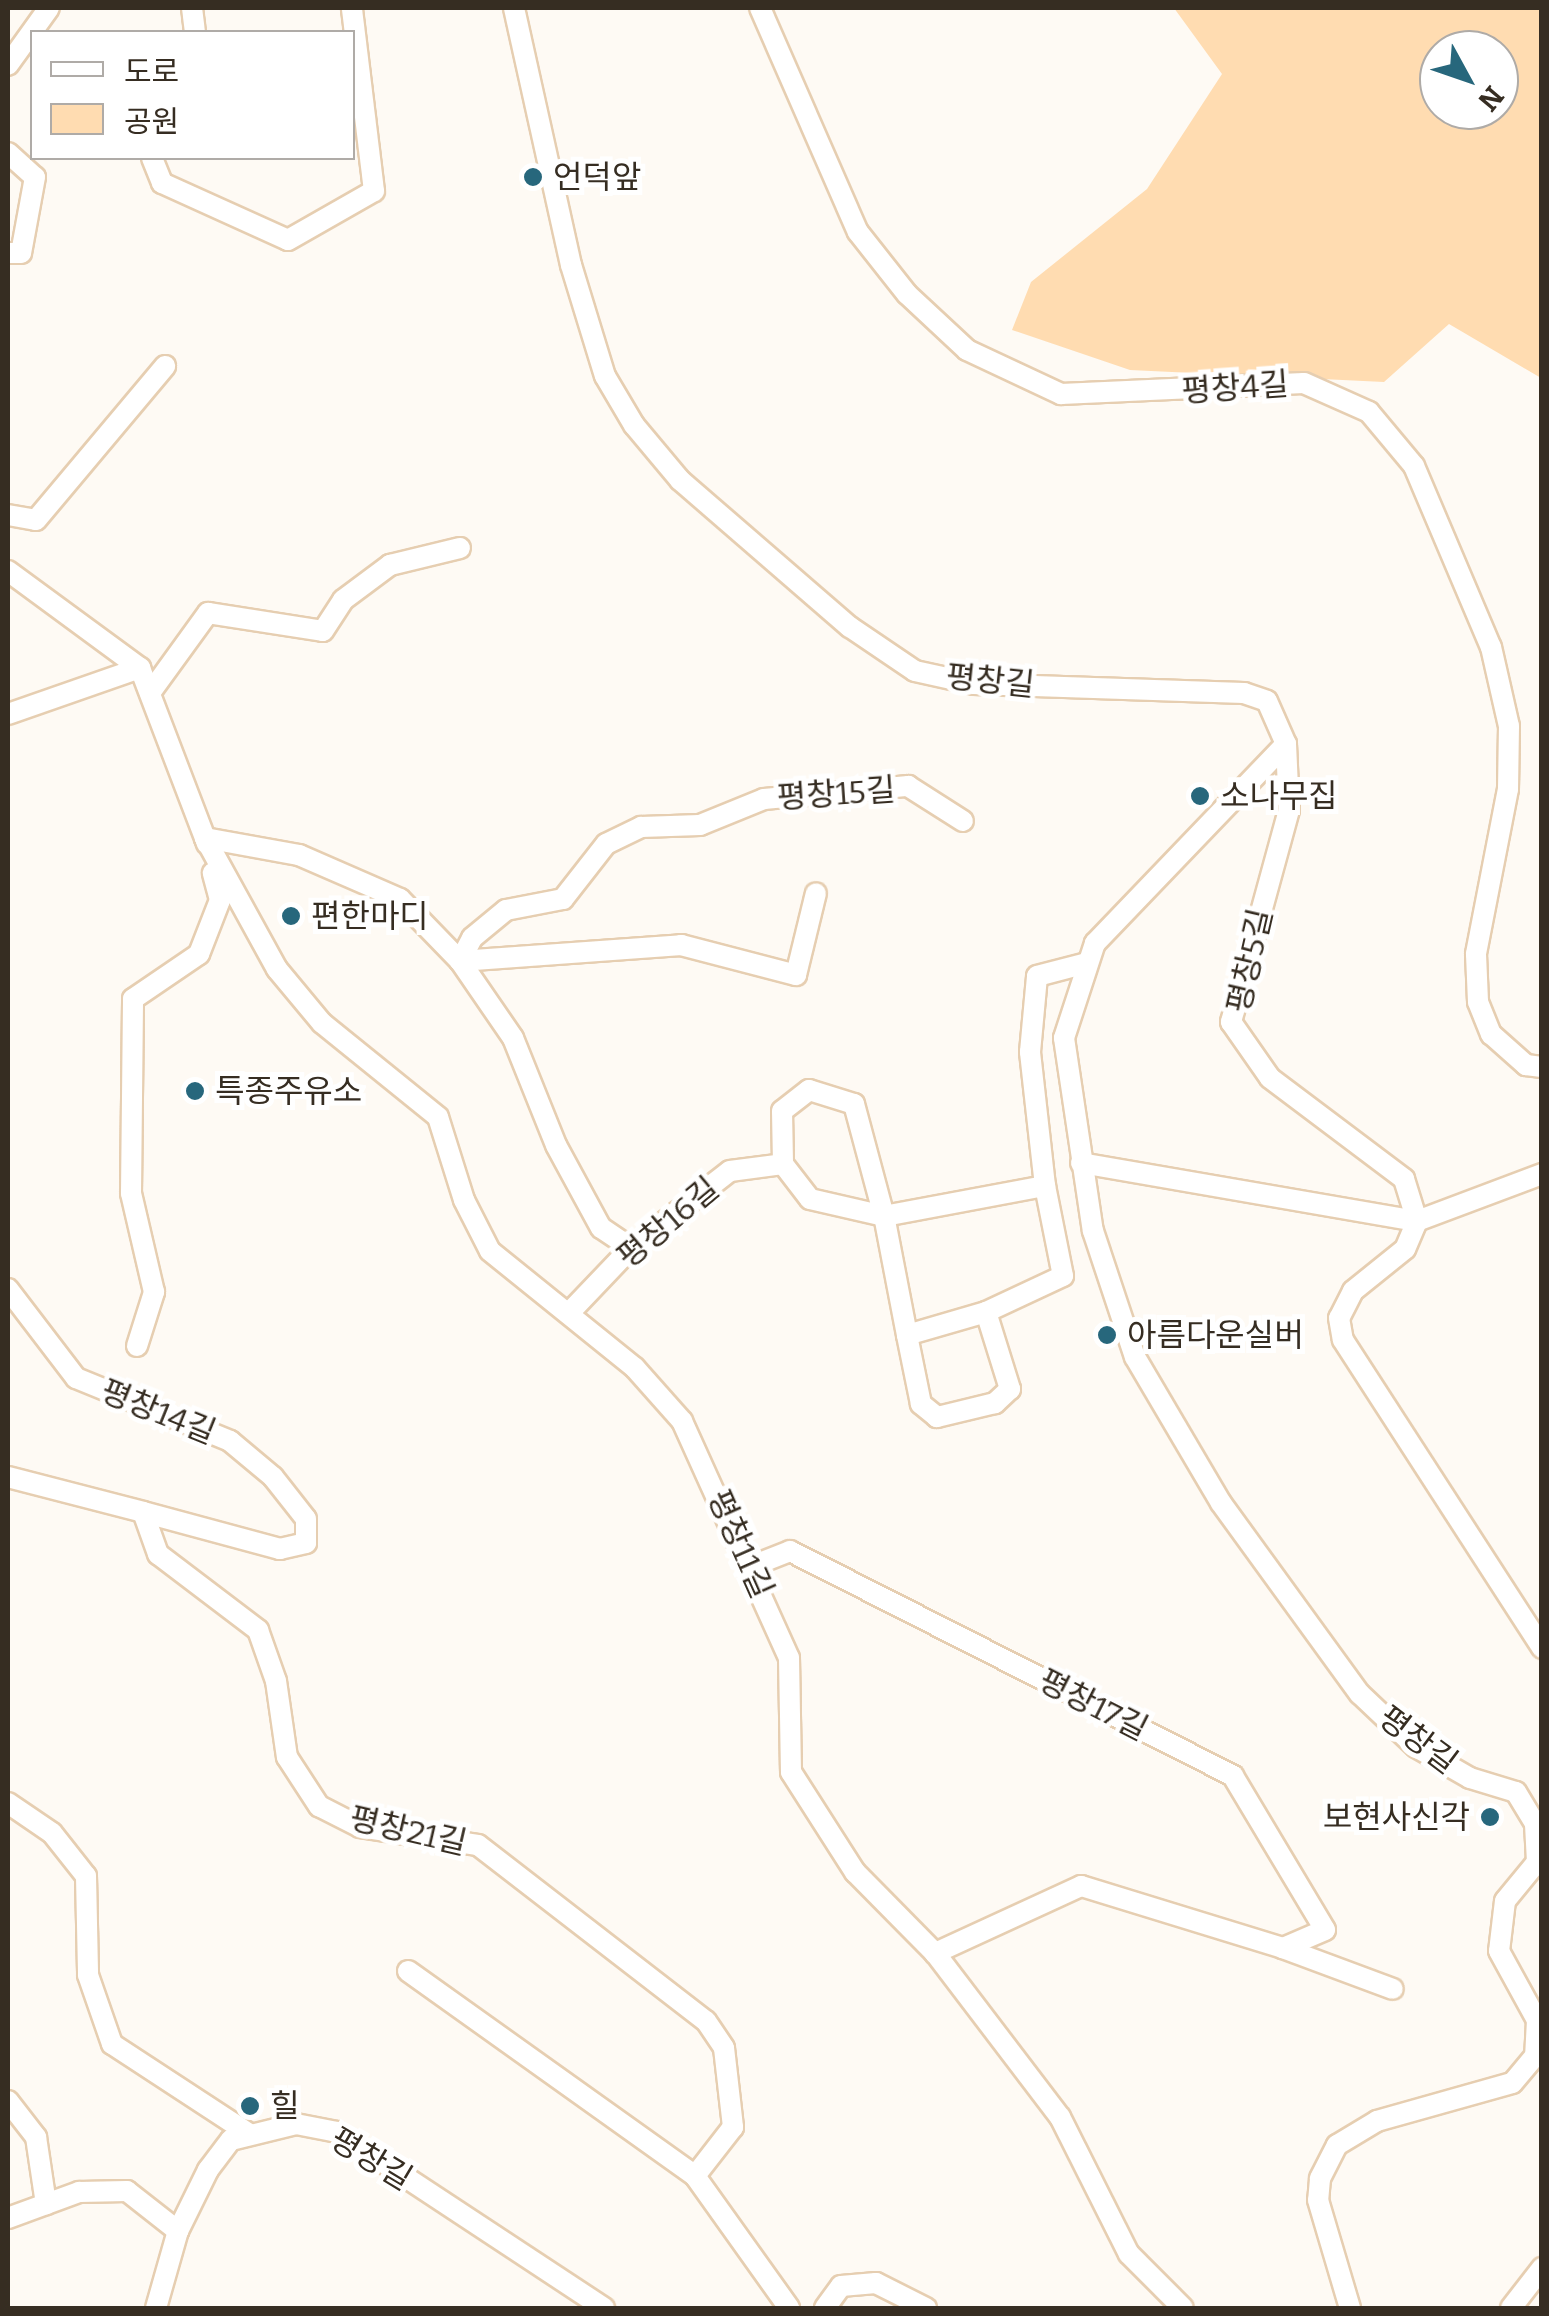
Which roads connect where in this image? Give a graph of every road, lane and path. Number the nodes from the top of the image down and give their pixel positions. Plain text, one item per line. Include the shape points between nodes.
1 (49, 8) edge
2 (514, 8) edge
3 (760, 8) edge
4 (33, 30) edge
5 (355, 33) edge
6 (30, 34) edge
7 (8, 65) edge
8 (8, 154) edge
9 (153, 160) edge
10 (8, 253) edge
11 (164, 366) dead end
12 (8, 515) edge
13 (460, 548) dead end
14 (8, 571) edge
15 (140, 668) junction
16 (150, 692) junction
17 (8, 714) edge
18 (1286, 744) junction
19 (964, 821) dead end
20 (205, 838) junction
21 (816, 893) dead end
22 (460, 961) junction
23 (1087, 962) junction
24 (1542, 1067) edge
25 (1081, 1163) junction
26 (783, 1164) junction
27 (1542, 1174) edge
28 (1045, 1186) junction
29 (884, 1216) junction
30 (1417, 1221) junction
31 (632, 1248) junction
32 (8, 1289) edge
33 (986, 1312) junction
34 (568, 1313) junction
35 (906, 1336) junction
36 (137, 1346) dead end
37 (8, 1477) edge
38 (142, 1512) junction
39 (752, 1566) junction
40 (1542, 1648) edge
41 (8, 1803) edge
42 (1283, 1948) junction
43 (935, 1954) junction
44 (408, 1971) dead end
45 (1392, 1989) dead end
46 (8, 2101) edge
47 (248, 2133) junction
48 (695, 2176) junction
49 (46, 2204) junction
50 (8, 2218) edge
51 (178, 2231) junction
52 (1542, 2268) edge
53 (156, 2308) edge
54 (604, 2308) edge
55 (789, 2308) edge
56 (825, 2308) edge
57 (926, 2308) edge
58 (1183, 2308) edge
59 (1350, 2308) edge
60 (1511, 2308) edge

1 - 4 street
2 - 18 street, 평창길 / 평창길 via 571,265 605,376 634,425 680,480 850,627 915,671 974,684 1244,694 1266,701
3 - 24 street, 평창4길 via 858,232 907,294 967,350 1061,394 1304,383 1370,412 1414,466 1491,648 1509,726 1505,806 1476,954 1478,1002 1492,1034 1526,1065
5 - 9 street via 374,191 288,240 162,183
6 - 7 street
8 - 10 street via 35,178 21,253
11 - 12 street via 36,520
13 - 16 street via 390,565 343,600 324,632 208,613
14 - 15 street
15 - 16 street, 평창11길
15 - 17 street
16 - 20 street, 평창11길
18 - 23 street, 평창길 / 평창길 via 1095,943
18 - 30 street, 평창5길 via 1289,810 1231,1022 1270,1078 1404,1178
19 - 22 street, 평창15길 via 908,786 764,799 700,825 641,828 606,844 563,899 506,910 472,938
20 - 22 street via 299,856 400,899
20 - 34 street, 평창11길 via 277,969 311,1010 438,1117 464,1200 490,1252
20 - 36 street, 평창11길 via 220,900 199,954 133,999 131,1193 154,1292
21 - 22 street via 796,975 682,945
22 - 31 street via 513,1038 556,1145 601,1228
23 - 25 street, 평창길 / 평창길 via 1064,1038
23 - 28 street via 1037,976 1030,1052
25 - 30 street
25 - 59 street, 평창길 / 평창길 via 1093,1231 1135,1357 1278,1590 1360,1694 1416,1747 1470,1778 1516,1792 1535,1824 1537,1862 1505,1901 1499,1951 1538,2020 1535,2056 1512,2083 1376,2121 1337,2145 1320,2178 1318,2200
26 - 29 street via 810,1199
26 - 29 street via 782,1111 809,1090 854,1104
26 - 31 street, 평창16길 via 730,1171
27 - 30 street
28 - 29 street
28 - 33 street via 1063,1276
29 - 35 street
30 - 40 street via 1405,1249 1353,1291 1339,1318 1344,1340
31 - 34 street, 평창16길
32 - 38 street, 평창14길 via 76,1378 230,1441 273,1477 306,1519 306,1543 280,1550
33 - 35 street
33 - 35 street via 1010,1389 996,1404 937,1417 920,1404
34 - 39 street, 평창11길 via 635,1368 682,1421
37 - 38 street
38 - 48 street, 평창21길 via 158,1554 258,1630 276,1681 288,1757 319,1806 360,1826 478,1844 706,2021 724,2048 733,2127
39 - 42 street, 평창17길 via 790,1551 1233,1776 1325,1930
39 - 43 street, 평창11길 via 789,1658 791,1772 855,1872
41 - 47 street via 52,1833 86,1876 88,1975 112,2044
42 - 43 street via 1080,1886
42 - 45 street
43 - 58 street, 평창11길 via 1060,2117 1129,2254
44 - 48 street
46 - 49 street via 36,2137
47 - 51 street via 231,2140 208,2170
47 - 54 street, 평창길 / 평창길 via 296,2124 337,2132
48 - 55 street
49 - 50 street
49 - 51 street via 79,2192 126,2191
51 - 53 street
52 - 60 street
56 - 57 street via 841,2286 876,2282

